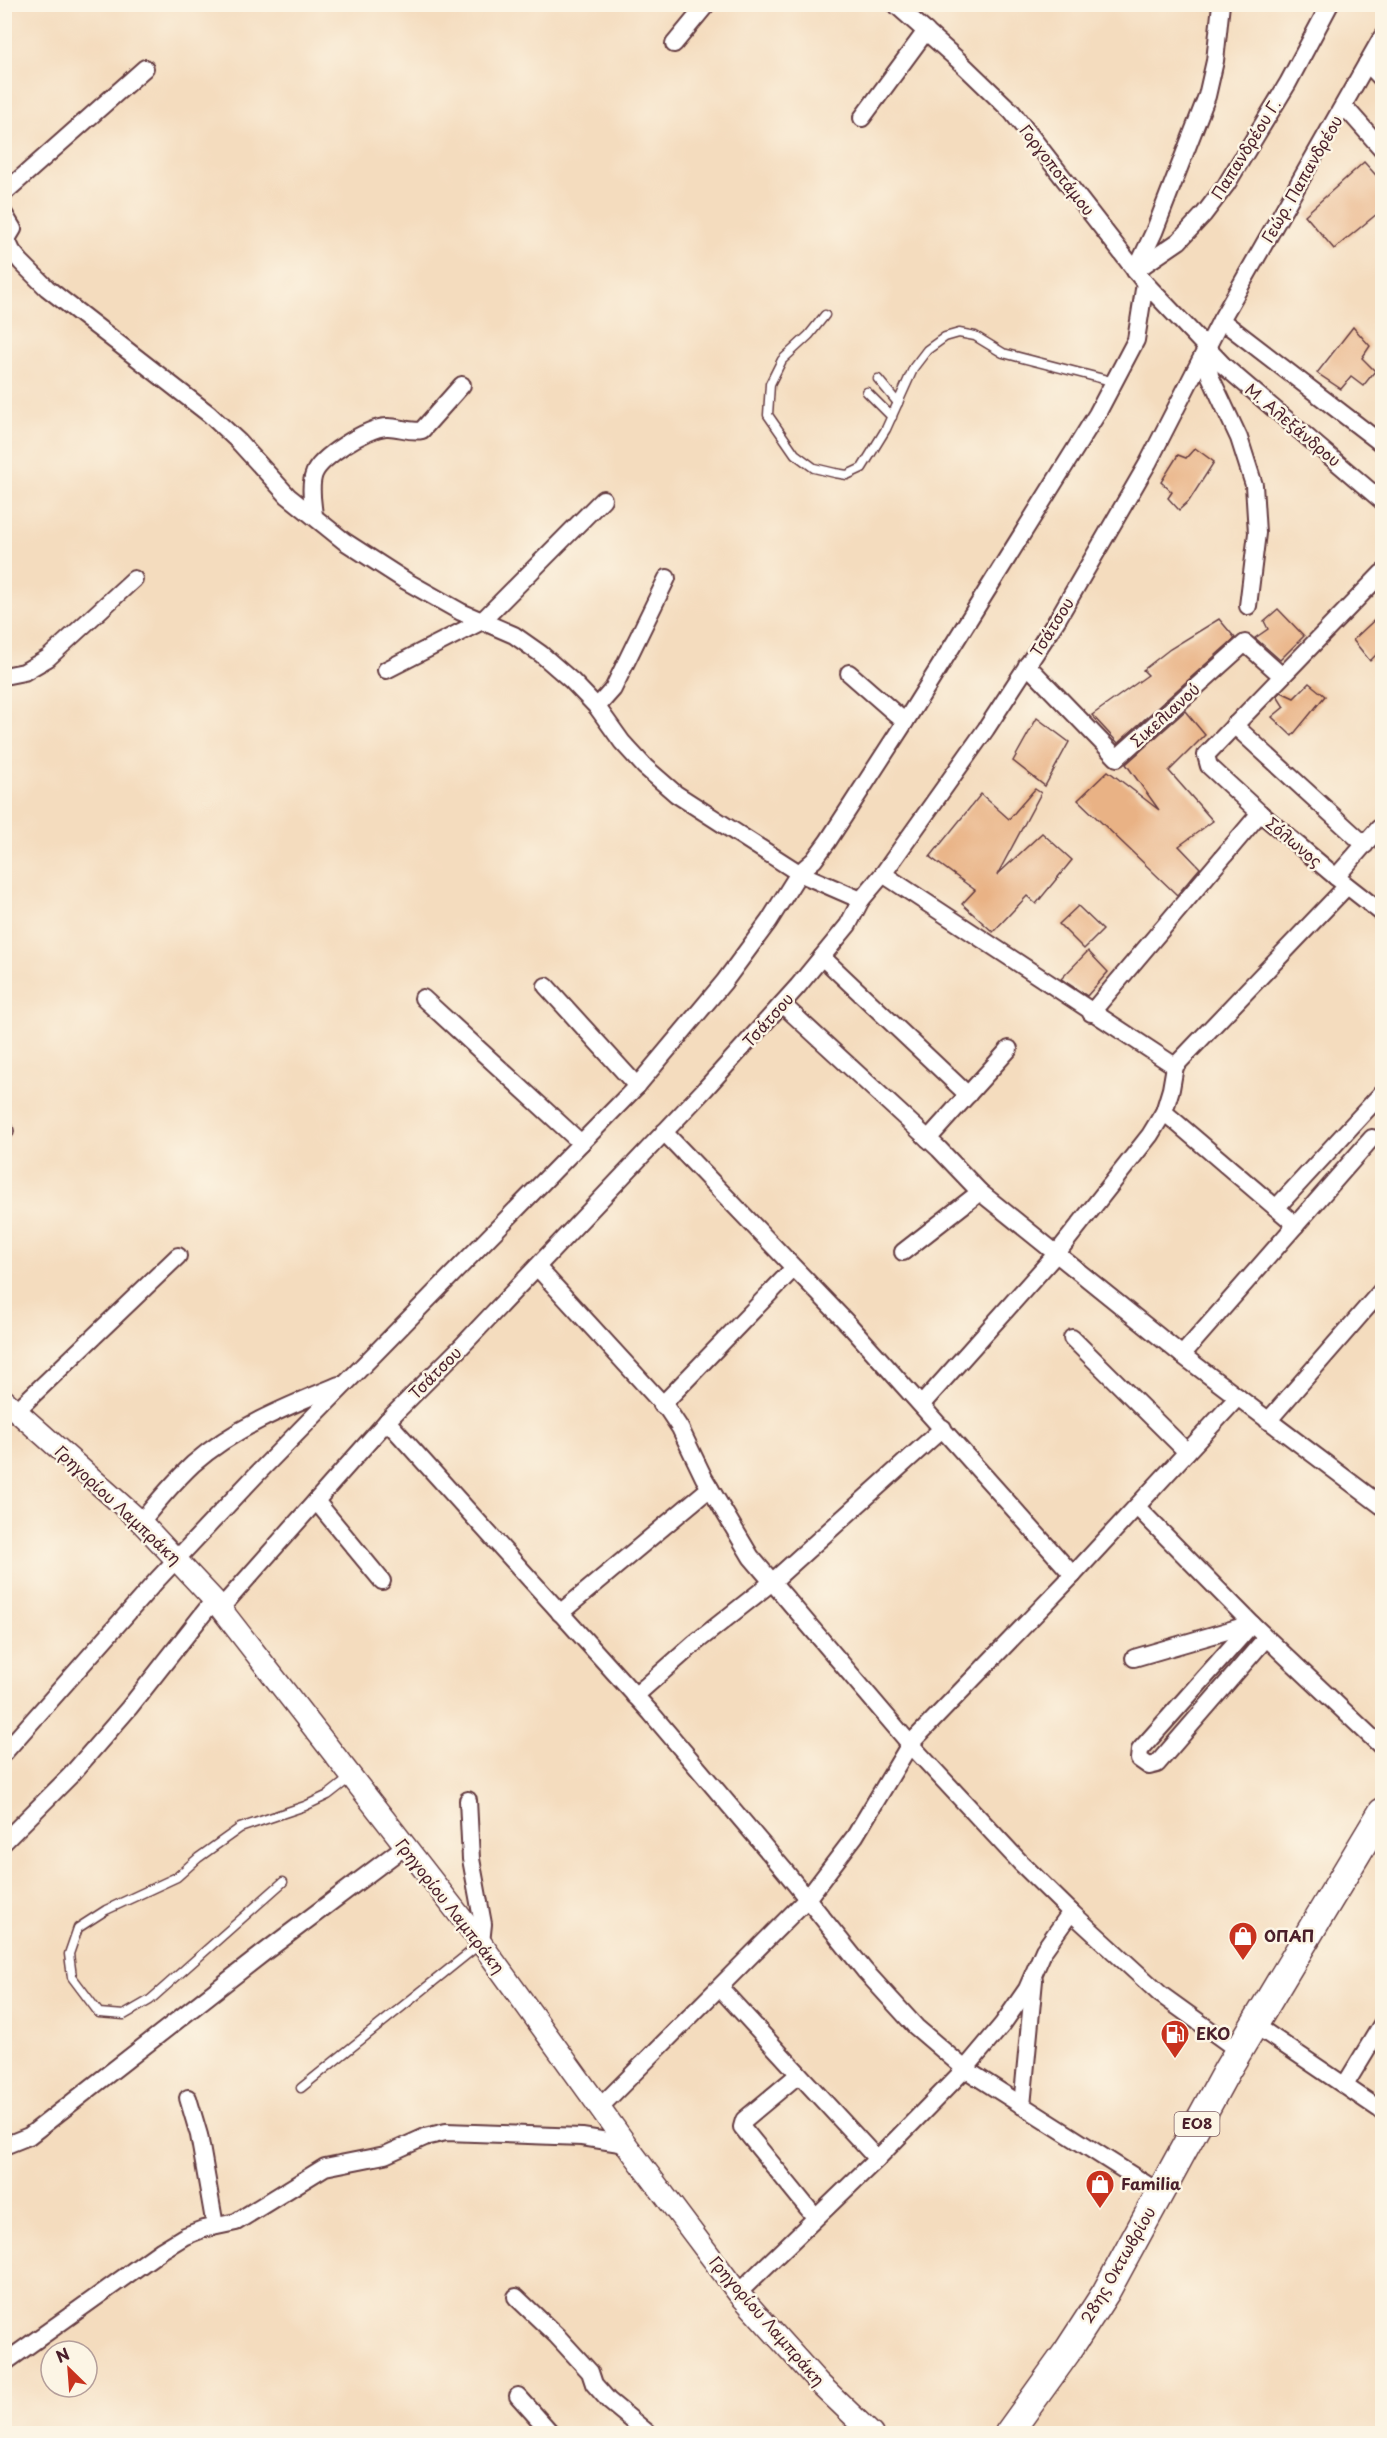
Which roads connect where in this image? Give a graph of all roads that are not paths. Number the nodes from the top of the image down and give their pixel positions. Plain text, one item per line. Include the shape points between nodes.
1 (707, 4) edge
2 (895, 4) edge
3 (1221, 4) edge
4 (1330, 4) edge
5 (926, 31) junction
6 (1383, 37) edge
7 (674, 44) dead end
8 (1367, 63) junction
9 (146, 68) dead end
10 (1383, 79) edge
11 (1344, 106) junction
12 (862, 118) dead end
13 (1383, 149) edge
14 (4, 193) edge
15 (4, 214) edge
16 (6, 242) edge
17 (1140, 277) junction
18 (825, 315) dead end
19 (1221, 320) junction
20 (1207, 347) junction
21 (878, 379) dead end
22 (1115, 382) junction
23 (462, 385) dead end
24 (867, 392) dead end
25 (898, 403) junction
26 (892, 417) junction
27 (1383, 444) edge
28 (603, 499) dead end
29 (1383, 501) edge
30 (315, 516) junction
31 (1383, 573) edge
32 (667, 578) dead end
33 (134, 579) dead end
34 (1248, 606) dead end
35 (482, 621) junction
36 (1027, 665) junction
37 (386, 670) dead end
38 (849, 673) dead end
39 (4, 676) edge
40 (1282, 676) junction
41 (597, 707) junction
42 (905, 722) junction
43 (1234, 725) junction
44 (1260, 813) junction
45 (1379, 828) dead end
46 (1365, 845) junction
47 (799, 873) junction
48 (883, 874) junction
49 (1342, 881) junction
50 (861, 900) junction
51 (1383, 913) edge
52 (822, 957) junction
53 (546, 986) dead end
54 (423, 998) dead end
55 (782, 1004) junction
56 (1091, 1013) junction
57 (1009, 1049) dead end
58 (1175, 1066) junction
59 (637, 1086) junction
60 (1383, 1093) edge
61 (968, 1095) junction
62 (1164, 1112) junction
63 (1355, 1122) junction
64 (664, 1132) junction
65 (928, 1139) junction
66 (1377, 1142) edge
67 (581, 1143) junction
68 (980, 1192) junction
69 (1276, 1208) junction
70 (1296, 1225) junction
71 (903, 1252) dead end
72 (1057, 1253) junction
73 (178, 1256) dead end
74 (537, 1267) junction
75 (794, 1269) junction
76 (1383, 1290) edge
77 (1072, 1338) dead end
78 (1182, 1355) junction
79 (347, 1381) junction
80 (1238, 1397) junction
81 (922, 1404) junction
82 (10, 1406) edge
83 (662, 1406) junction
84 (1268, 1420) junction
85 (387, 1421) junction
86 (943, 1428) junction
87 (1186, 1452) junction
88 (710, 1488) junction
89 (316, 1501) junction
90 (1383, 1506) edge
91 (1137, 1507) junction
92 (141, 1522) junction
93 (176, 1559) junction
94 (1074, 1575) junction
95 (382, 1581) dead end
96 (771, 1583) junction
97 (217, 1605) junction
98 (560, 1613) junction
99 (1252, 1624) junction
100 (1266, 1638) junction
101 (1134, 1658) dead end
102 (635, 1696) junction
103 (910, 1744) junction
104 (1383, 1747) edge
105 (4, 1753) edge
106 (351, 1776) junction
107 (468, 1800) dead end
108 (1383, 1812) edge
109 (4, 1842) edge
110 (404, 1847) junction
111 (283, 1882) dead end
112 (807, 1899) junction
113 (1071, 1912) junction
114 (481, 1943) junction
115 (1035, 1970) junction
116 (720, 1988) junction
117 (1383, 2024) edge
118 (1255, 2025) junction
119 (1239, 2051) junction
120 (965, 2069) junction
121 (798, 2074) junction
122 (1345, 2085) junction
123 (301, 2088) dead end
124 (188, 2098) dead end
125 (1022, 2106) junction
126 (600, 2107) junction
127 (1383, 2110) edge
128 (626, 2144) junction
129 (4, 2146) edge
130 (877, 2159) junction
131 (1160, 2193) junction
132 (815, 2217) junction
133 (215, 2226) junction
134 (738, 2293) junction
135 (516, 2297) dead end
136 (4, 2363) edge
137 (518, 2396) dead end
138 (552, 2433) edge
139 (649, 2433) edge
140 (872, 2433) edge
141 (1008, 2433) edge

1 - 7 street
2 - 5 street, Γοργοποτάμου
3 - 17 street via 1208,96
4 - 17 street, Παπανδρέου Γ. via 1226,185 1179,241
5 - 12 street
5 - 17 street, Γοργοποτάμου via 1012,112
6 - 8 street, Γεώρ. Παπανδρέου
8 - 10 street
8 - 11 street, Γεώρ. Παπανδρέου
9 - 14 street
11 - 13 street
11 - 19 street, Γεώρ. Παπανδρέου
15 - 16 street via 13,230
16 - 30 street via 47,288 209,414 288,496
17 - 20 street, Γοργοποτάμου
17 - 22 street via 1136,340
18 - 26 lane via 782,360 770,384 768,415 795,454 814,468 848,475 862,468
19 - 20 street, Γεώρ. Παπανδρέου
19 - 27 street
20 - 29 street, Μ. Αλεξάνδρου via 1274,410
20 - 34 street via 1210,376 1239,438 1254,485 1257,533
20 - 36 street, Τσάτσου via 1148,463
21 - 25 lane
22 - 25 lane via 1003,353 975,336 959,333 945,337 927,350 914,367
22 - 42 street
23 - 30 street via 422,430 384,427 349,442 327,459 313,476
24 - 26 lane
25 - 26 lane
28 - 35 street
30 - 35 street via 367,558
31 - 40 street
32 - 41 street via 613,689
33 - 39 street via 48,658 24,672
35 - 37 street
35 - 41 street via 514,635 541,654
36 - 40 street, Σικελιανού via 1117,758 1245,643
36 - 48 street, Τσάτσου
38 - 42 street
40 - 43 street
41 - 47 street via 622,742 676,794
42 - 47 street via 828,841
43 - 44 street, Σόλωνος via 1206,755 1209,766
43 - 46 street
44 - 49 street, Σόλωνος
44 - 56 street
45 - 46 street
46 - 49 street
47 - 50 street
47 - 59 street via 724,982
48 - 50 street, Τσάτσου
48 - 56 street
49 - 51 street, Σόλωνος
49 - 58 street
50 - 52 street, Τσάτσου via 848,925
52 - 55 street, Τσάτσου
52 - 61 street
53 - 59 street
54 - 67 street
55 - 64 street, Τσάτσου
55 - 65 street
56 - 58 street
57 - 61 street
58 - 62 street
59 - 67 street
60 - 63 street
61 - 65 street
62 - 69 street
62 - 72 street
63 - 66 street
63 - 69 street
64 - 74 street, Τσάτσου
64 - 75 street
65 - 68 street
66 - 70 street
67 - 79 street
68 - 71 street
68 - 72 street
69 - 70 street
70 - 78 street
72 - 78 street
72 - 81 street
73 - 82 street
74 - 83 street
74 - 85 street, Τσάτσου
75 - 81 street
75 - 83 street
76 - 84 street
77 - 87 street
78 - 80 street
79 - 92 street via 260,1419 225,1441 174,1482
79 - 93 street
80 - 84 street
80 - 87 street
81 - 86 street
82 - 92 street, Γρηγορίου Λαμπράκη
83 - 88 street via 680,1428
84 - 90 street
85 - 89 street, Τσάτσου
85 - 98 street
86 - 94 street
86 - 96 street
87 - 91 street
88 - 96 street
88 - 98 street
89 - 95 street
89 - 97 street, Τσάτσου
91 - 94 street
91 - 99 street
92 - 93 street, Γρηγορίου Λαμπράκη
93 - 97 street, Γρηγορίου Λαμπράκη
93 - 105 street
94 - 103 street
96 - 102 street
96 - 103 street
97 - 106 street, Γρηγορίου Λαμπράκη
97 - 109 street, Τσάτσου via 70,1776
98 - 102 street
99 - 100 street
99 - 100 street via 1140,1750 1139,1759 1149,1766 1157,1764
99 - 101 street
100 - 104 street
102 - 112 street
103 - 112 street via 855,1836
103 - 113 street
106 - 110 street, Γρηγορίου Λαμπράκη
106 - 111 lane via 328,1795 305,1806 240,1828 177,1877 106,1910 78,1928 69,1954 72,1977 99,2013 124,2015 150,2000
107 - 114 street via 471,1859 483,1924
108 - 118 main road, 28ης Οκτωβρίου / ΕΟ8
110 - 114 street, Γρηγορίου Λαμπράκη
110 - 129 street via 29,2136
112 - 116 street
112 - 120 street via 909,2019
113 - 115 street
113 - 119 street via 1160,1994
114 - 123 lane
114 - 126 street, Γρηγορίου Λαμπράκη
115 - 120 street via 1002,2025
115 - 125 street
116 - 121 street
116 - 126 street
117 - 122 street
118 - 119 main road, 28ης Οκτωβρίου / ΕΟ8
118 - 122 street
119 - 131 main road, 28ης Οκτωβρίου / ΕΟ8
120 - 125 street
120 - 130 street
121 - 130 street
121 - 132 street via 744,2120 742,2127
122 - 127 street
124 - 133 street
125 - 131 street
126 - 128 street, Γρηγορίου Λαμπράκη
128 - 133 street via 582,2137 446,2132 385,2155 325,2167 236,2222
128 - 134 street, Γρηγορίου Λαμπράκη
130 - 132 street
131 - 141 main road, 28ης Οκτωβρίου / ΕΟ8 via 1106,2292
132 - 134 street
133 - 136 street via 185,2236 162,2250
134 - 140 street, Γρηγορίου Λαμπράκη via 805,2368
135 - 139 street via 590,2372 594,2384 609,2401
137 - 138 street

